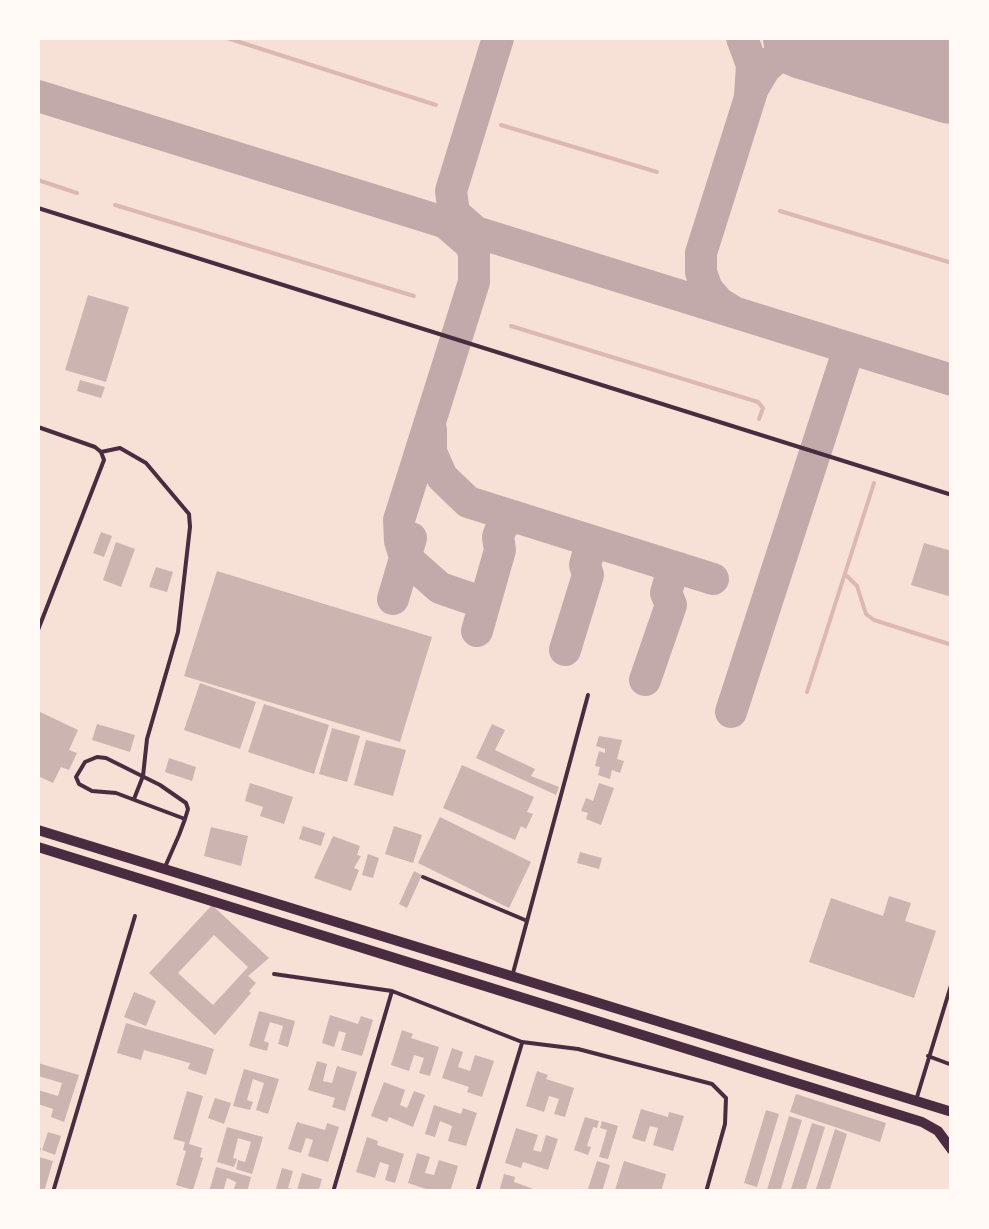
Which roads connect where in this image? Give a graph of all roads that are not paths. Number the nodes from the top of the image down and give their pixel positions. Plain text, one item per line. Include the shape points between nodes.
1 (38, 208) edge
2 (38, 427) edge
3 (101, 452) junction
4 (952, 495) edge
5 (38, 630) edge
6 (588, 695) dead end
7 (143, 776) junction
8 (134, 799) junction
9 (185, 819) junction
10 (38, 830) edge
11 (38, 847) edge
12 (164, 869) junction
13 (423, 877) dead end
14 (134, 916) dead end
15 (524, 920) junction
16 (274, 974) dead end
17 (512, 978) junction
18 (952, 982) edge
19 (392, 991) junction
20 (522, 1042) junction
21 (928, 1056) junction
22 (952, 1065) edge
23 (915, 1103) junction
24 (952, 1112) edge
25 (952, 1145) edge
26 (54, 1192) edge
27 (333, 1192) edge
28 (477, 1192) edge
29 (706, 1192) edge

1 - 4 lane
2 - 3 lane
3 - 5 lane via 101,474
3 - 7 lane via 120,448 146,463 188,514 178,632
6 - 15 lane
7 - 8 lane
7 - 8 lane via 97,757 84,762 76,776 92,790
7 - 9 lane via 186,803
8 - 9 lane
9 - 12 lane
10 - 12 main road
11 - 25 main road via 922,1122
12 - 17 main road
13 - 15 lane
14 - 26 lane
15 - 17 lane
16 - 19 lane
17 - 23 main road
18 - 21 lane
19 - 20 lane
19 - 27 lane
20 - 28 lane
20 - 29 lane via 578,1049 712,1084 726,1098 725,1124
21 - 22 lane
21 - 23 lane
23 - 24 main road

